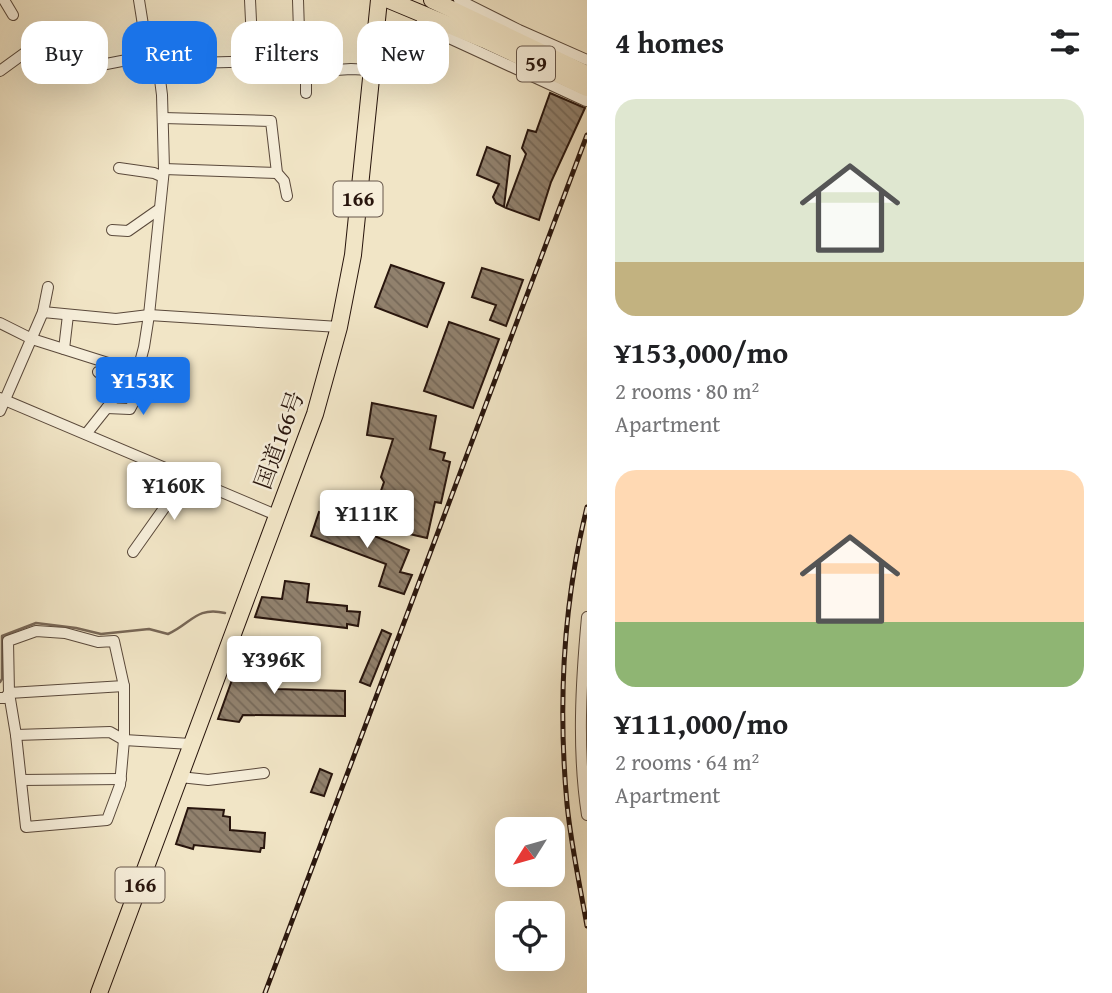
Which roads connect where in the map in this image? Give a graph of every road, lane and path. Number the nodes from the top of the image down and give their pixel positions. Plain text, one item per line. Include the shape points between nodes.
1 (4, 0) edge
2 (139, 0) edge
3 (250, 0) edge
4 (298, 0) edge
5 (379, 0) edge
6 (389, 0) edge
7 (432, 0) edge
8 (459, 0) edge
9 (421, 13) junction
10 (13, 15) dead end
11 (142, 21) edge
12 (251, 21) edge
13 (299, 21) edge
14 (377, 21) edge
15 (487, 34) junction
16 (587, 60) edge
17 (122, 61) edge
18 (0, 71) edge
19 (587, 74) edge
20 (160, 84) edge
21 (304, 84) edge
22 (370, 84) edge
23 (587, 88) edge
24 (306, 93) dead end
25 (587, 99) edge
26 (163, 118) junction
27 (119, 168) dead end
28 (163, 173) junction
29 (277, 173) junction
30 (287, 196) dead end
31 (158, 210) junction
32 (113, 230) dead end
33 (48, 287) dead end
34 (43, 312) junction
35 (68, 315) junction
36 (149, 315) junction
37 (0, 323) edge
38 (339, 327) junction
39 (32, 338) junction
40 (64, 349) junction
41 (98, 372) dead end
42 (134, 374) dead end
43 (148, 375) dead end
44 (122, 389) junction
45 (3, 399) edge
46 (107, 408) junction
47 (0, 411) edge
48 (86, 434) junction
49 (180, 474) junction
50 (276, 515) junction
51 (133, 552) dead end
52 (587, 617) edge
53 (585, 661) edge
54 (124, 686) junction
55 (4, 696) edge
56 (584, 724) edge
57 (16, 735) junction
58 (124, 740) junction
59 (191, 744) junction
60 (264, 773) dead end
61 (180, 777) junction
62 (121, 779) junction
63 (21, 780) junction
64 (587, 815) edge
65 (99, 993) edge

1 - 10 street
2 - 11 street
3 - 12 street
4 - 13 street
5 - 14 main road, 国道166号 / 166
6 - 9 main road, 59
7 - 15 main road, 59
8 - 16 street
9 - 15 main road, 59
9 - 25 street via 423,26
15 - 19 main road, 59
15 - 23 main road, 59
17 - 18 street via 91,67 33,63 26,52
20 - 26 street
21 - 24 street
22 - 38 main road, 国道166号 / 166 via 353,255
26 - 28 street
26 - 29 street via 271,121
27 - 28 street
28 - 29 street
28 - 31 street
29 - 30 street via 285,181
31 - 32 street via 128,231
31 - 36 street
33 - 34 street
34 - 35 street
34 - 39 street
35 - 36 street via 116,319
35 - 40 street
36 - 38 street
36 - 40 street via 139,366 127,369
37 - 39 street
38 - 50 main road, 国道166号 / 166 via 315,414
39 - 40 street
39 - 45 street
41 - 44 street
42 - 44 street
43 - 46 street via 130,409
44 - 46 street
45 - 47 street
45 - 48 street
46 - 48 street
48 - 49 street
49 - 50 street
49 - 51 street via 172,498
50 - 59 main road, 国道166号 / 166
52 - 53 street
53 - 56 street
54 - 55 street
54 - 55 street via 114,641 36,631 8,641
54 - 58 street
55 - 57 street
56 - 64 street
57 - 58 street via 110,732
57 - 63 street
58 - 59 street
58 - 62 street
59 - 61 main road, 国道166号 / 166
60 - 61 street via 208,780
61 - 65 main road, 国道166号 / 166
62 - 63 street
62 - 63 street via 107,820 26,827

